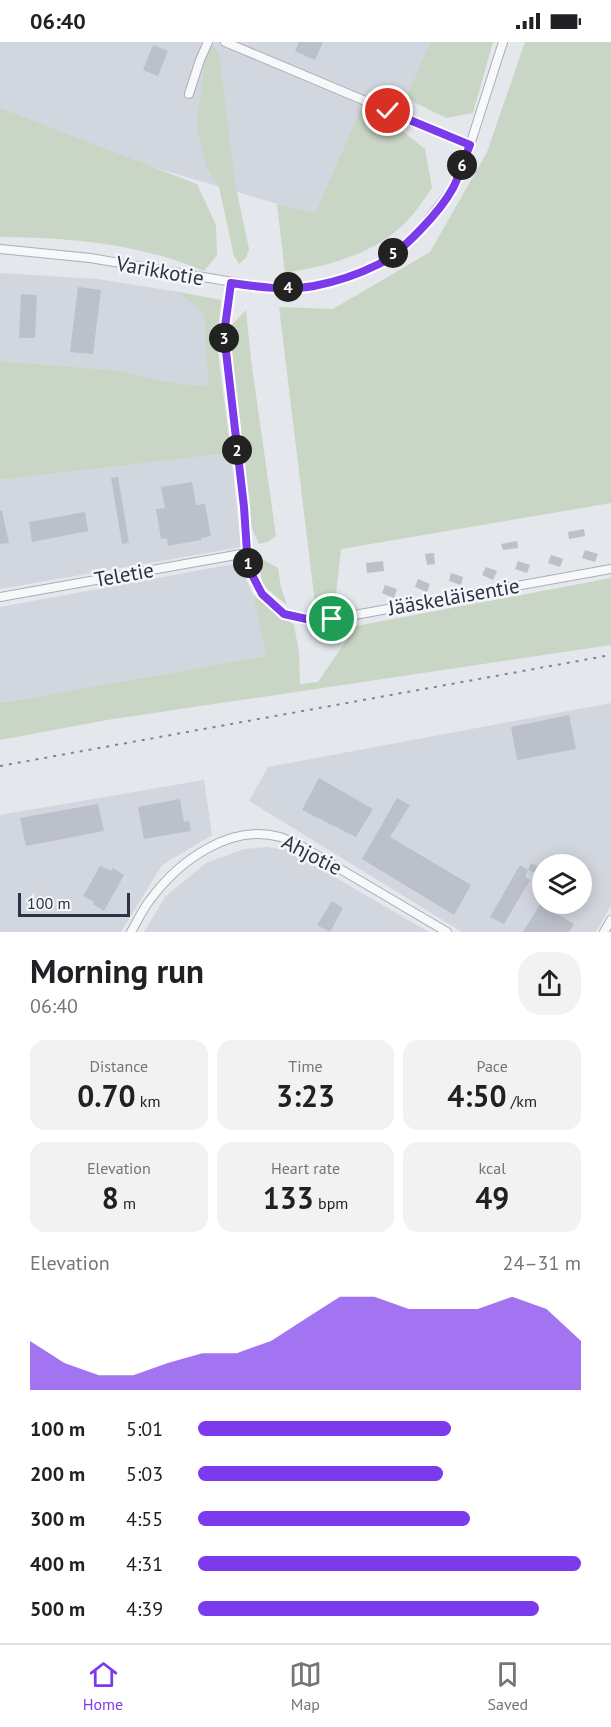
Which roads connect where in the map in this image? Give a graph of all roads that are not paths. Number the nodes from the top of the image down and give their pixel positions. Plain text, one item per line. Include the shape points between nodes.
1 (207, 42) edge
2 (225, 42) edge
3 (503, 42) edge
4 (189, 94) dead end
5 (470, 145) junction
6 (0, 249) edge
7 (231, 283) junction
8 (247, 553) junction
9 (611, 569) edge
10 (0, 597) edge
11 (611, 920) edge
12 (131, 932) edge
13 (447, 932) edge
14 (604, 932) edge

1 - 4 street
2 - 5 street
3 - 5 street, Varikkotie
5 - 7 street, Varikkotie via 453,188 438,209 417,234 380,263 312,287 269,288
6 - 7 street, Varikkotie via 90,258
7 - 8 street, Jääskeläisentie via 224,334
8 - 9 street, Jääskeläisentie via 248,567 262,594 284,614 311,620
8 - 10 street, Teletie
11 - 14 street
12 - 13 street, Ahjotie via 149,901 197,854 221,842 261,834 301,846

